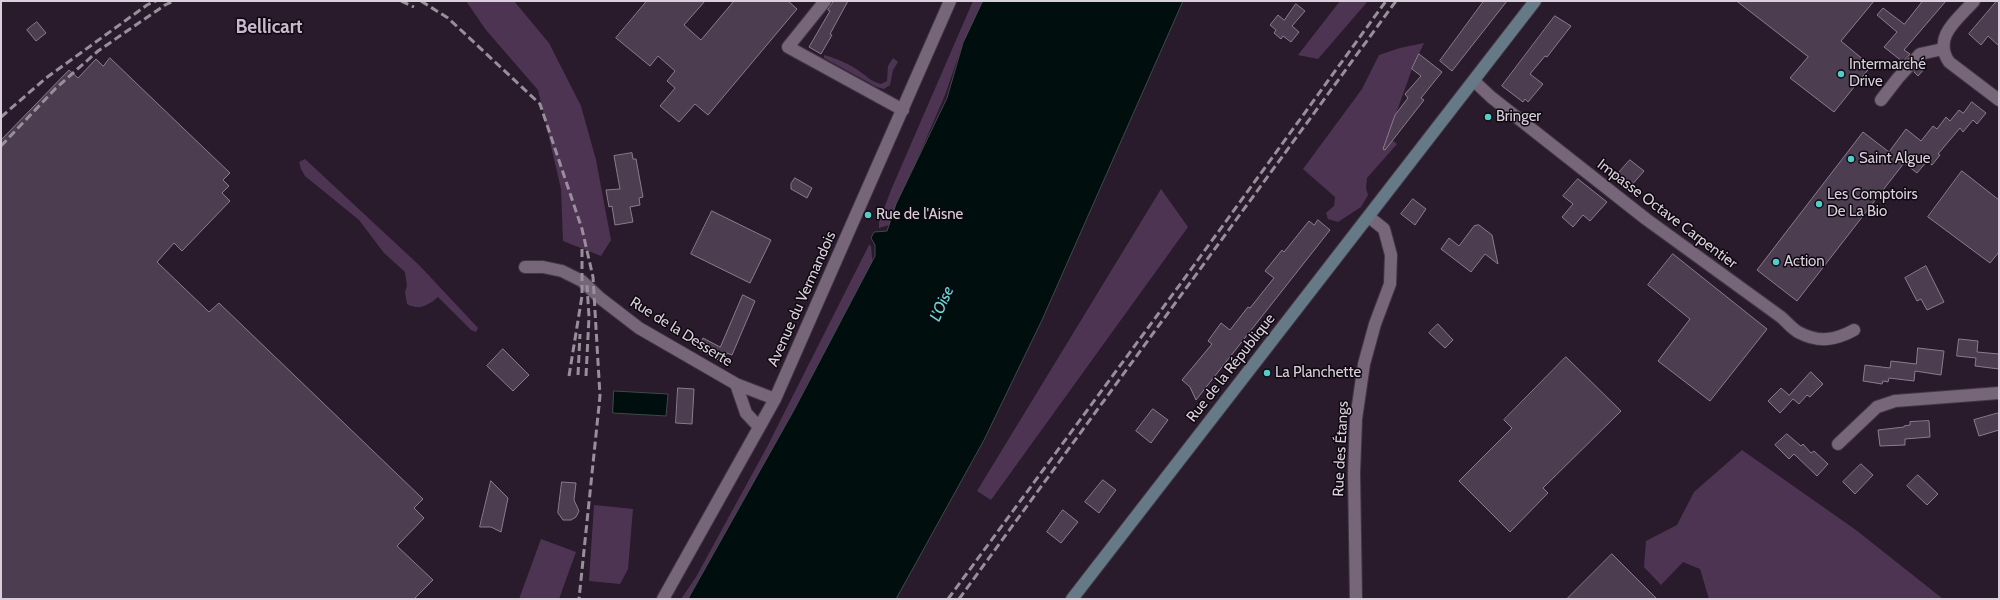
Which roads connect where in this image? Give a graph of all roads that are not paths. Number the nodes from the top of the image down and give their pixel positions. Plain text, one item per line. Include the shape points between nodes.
1 (825, 1) edge
2 (950, 1) edge
3 (1535, 1) edge
4 (1974, 1) edge
5 (1943, 49) junction
6 (1474, 81) junction
7 (1881, 100) dead end
8 (1999, 100) edge
9 (903, 110) junction
10 (1369, 217) junction
11 (525, 266) dead end
12 (1854, 330) dead end
13 (736, 384) junction
14 (1999, 393) edge
15 (775, 399) junction
16 (759, 428) junction
17 (1838, 444) dead end
18 (663, 599) edge
19 (1072, 599) edge
20 (1356, 599) edge

1 - 9 street via 788,48
2 - 9 street, Avenue du Vermandois
3 - 6 main road, Rue de la République
4 - 5 street via 1945,34
5 - 7 street via 1920,54
5 - 8 street via 1949,62
6 - 10 main road, Rue de la République
6 - 12 street, Impasse Octave Carpentier via 1646,219 1800,333 1824,340 1840,338
9 - 15 street, Avenue du Vermandois
10 - 19 main road, Rue de la République
10 - 20 street, Rue des Étangs via 1384,229 1391,255 1390,284 1364,364 1356,419
11 - 13 street, Rue de la Desserte via 562,271 582,281 639,328
13 - 15 street, Rue de la Desserte
13 - 16 street, Rue de la Desserte via 746,413
14 - 17 street via 1889,403 1877,407
15 - 16 street, Avenue du Vermandois
16 - 18 street, Avenue du Vermandois

